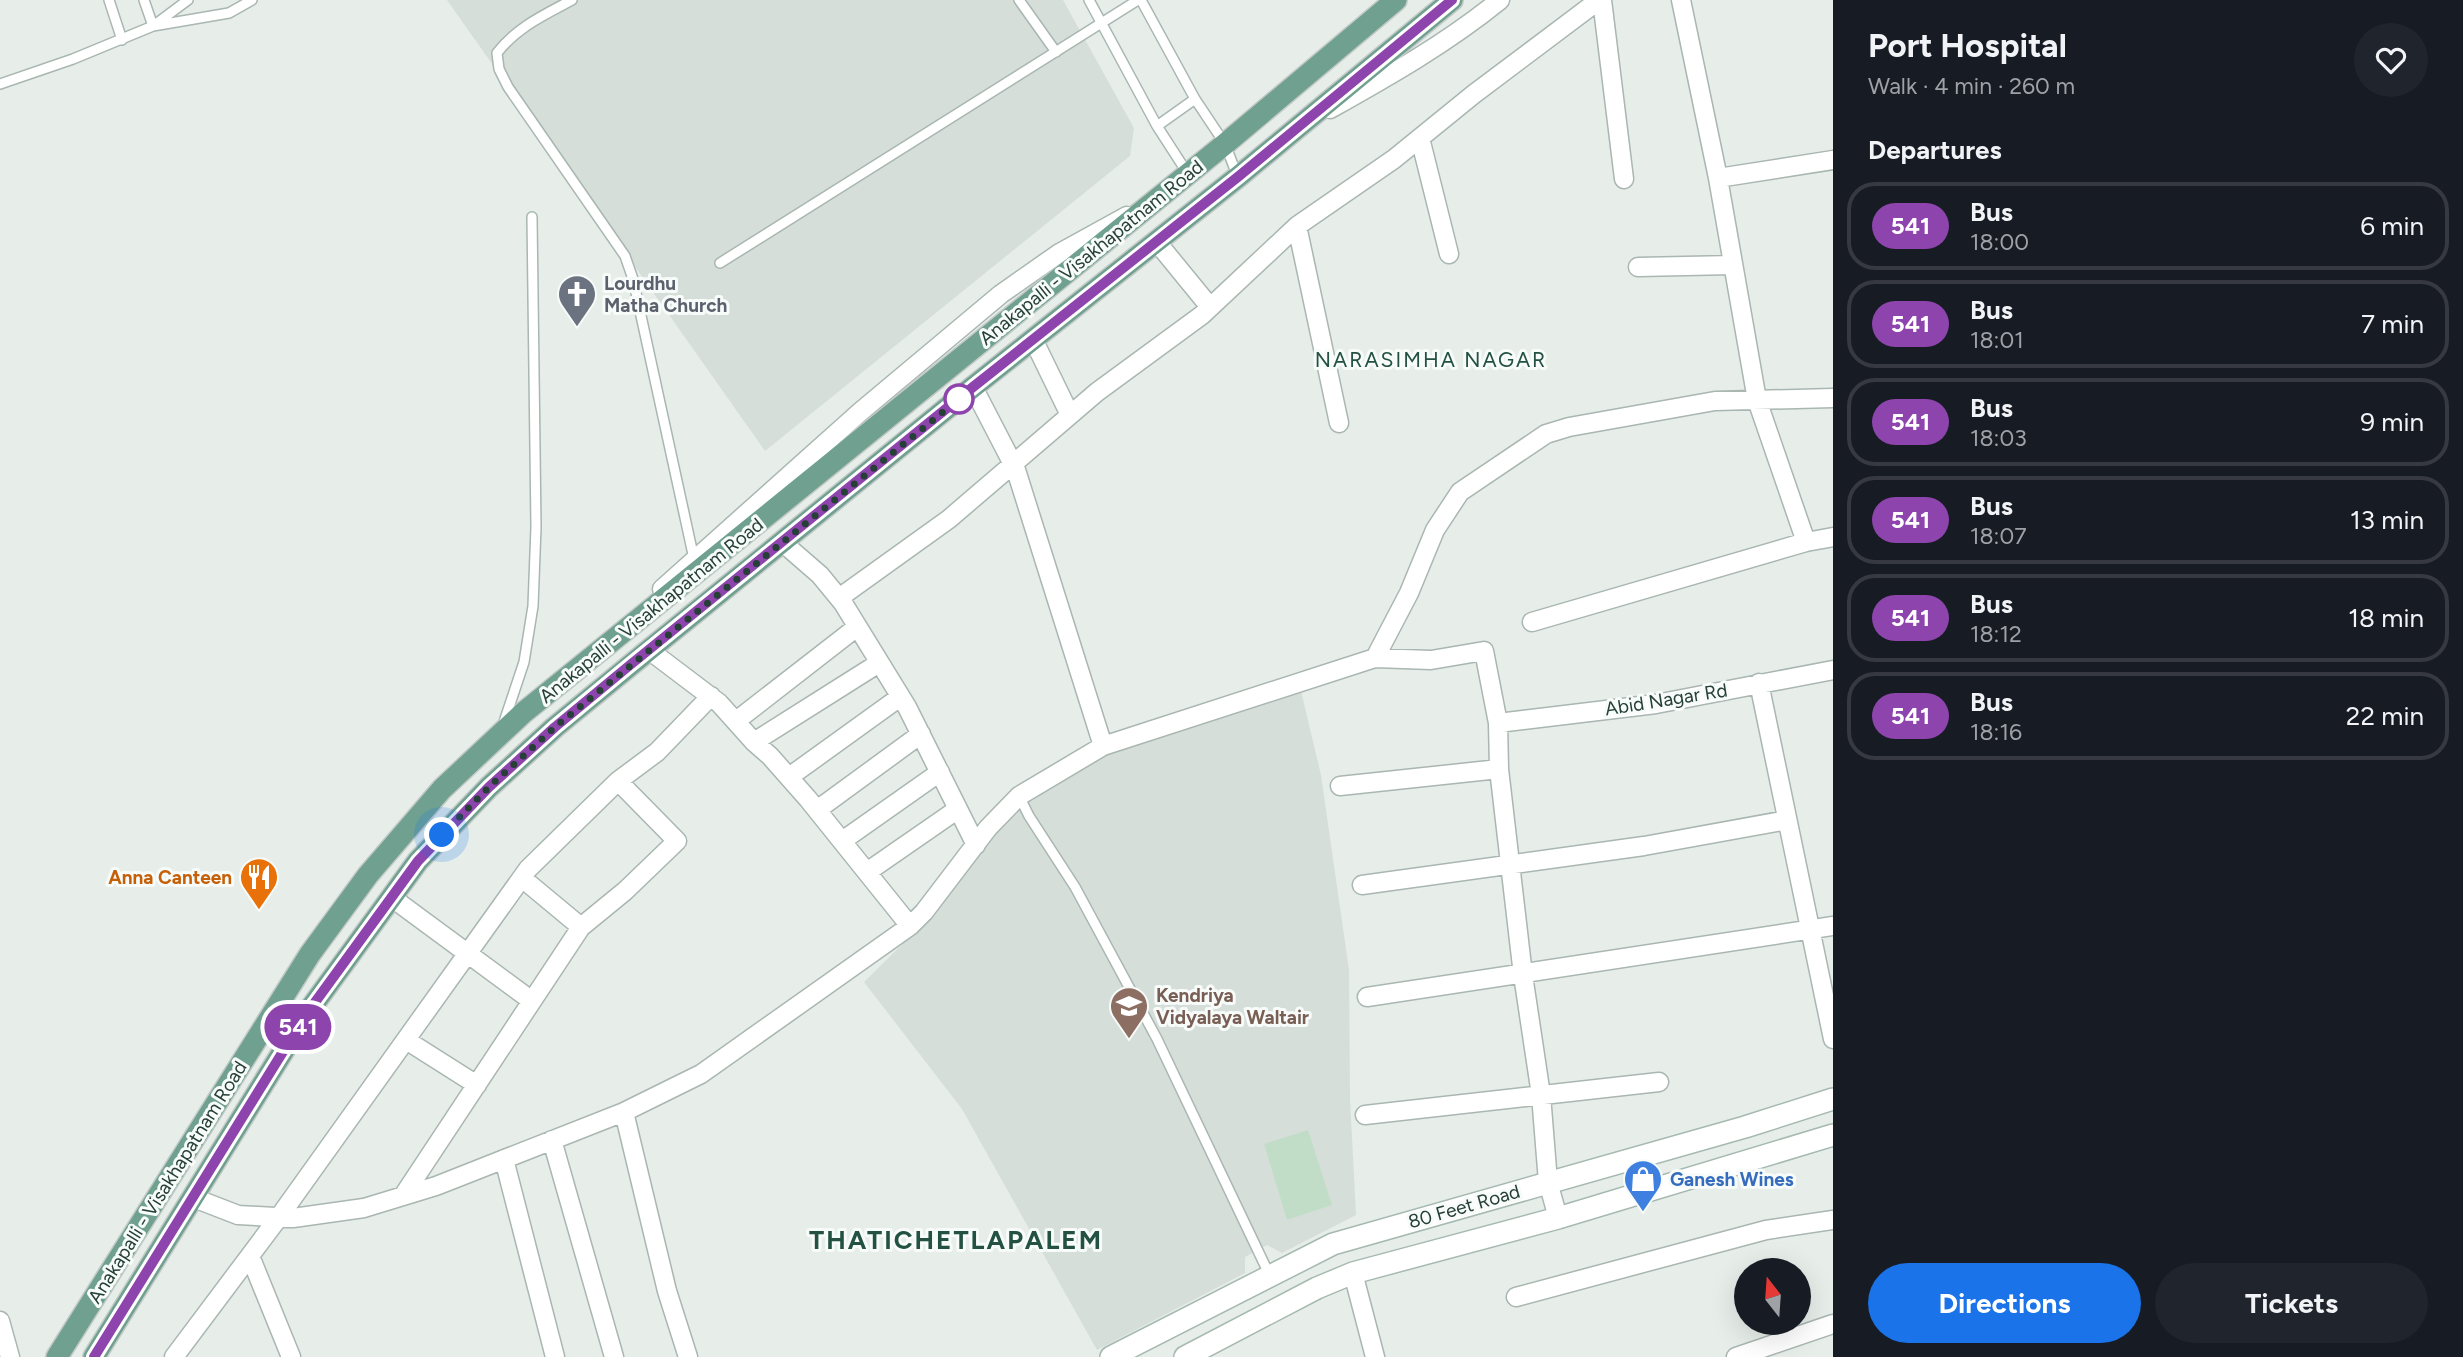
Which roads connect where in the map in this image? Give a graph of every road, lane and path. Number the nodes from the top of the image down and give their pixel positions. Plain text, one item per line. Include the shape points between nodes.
1 (109, 0) edge
2 (144, 0) edge
3 (188, 0) edge
4 (252, 0) edge
5 (572, 0) edge
6 (1019, 0) edge
7 (1089, 0) edge
8 (1139, 0) edge
9 (1396, 0) edge
10 (1452, 0) edge
11 (1500, 0) edge
12 (1600, 0) edge
13 (1681, 0) edge
14 (1101, 22) junction
15 (153, 26) junction
16 (122, 40) junction
17 (1055, 52) junction
18 (0, 84) edge
19 (1195, 99) junction
20 (1157, 126) junction
21 (1294, 130) junction
22 (1420, 138) junction
23 (1224, 144) junction
24 (1833, 160) edge
25 (1188, 174) junction
26 (1238, 177) junction
27 (1718, 178) junction
28 (1624, 179) dead end
29 (1154, 201) junction
30 (532, 217) dead end
31 (1297, 226) junction
32 (1156, 241) junction
33 (1449, 254) dead end
34 (720, 263) dead end
35 (1733, 265) junction
36 (1638, 267) dead end
37 (1210, 307) junction
38 (1033, 339) junction
39 (973, 387) junction
40 (1833, 398) edge
41 (1757, 400) junction
42 (1070, 415) junction
43 (1339, 423) dead end
44 (1013, 463) junction
45 (1833, 537) edge
46 (782, 542) junction
47 (1806, 542) junction
48 (694, 560) junction
49 (839, 598) junction
50 (1532, 622) dead end
51 (857, 627) junction
52 (649, 650) junction
53 (597, 653) junction
54 (1375, 658) junction
55 (879, 663) junction
56 (1833, 670) edge
57 (1759, 683) junction
58 (710, 696) junction
59 (900, 697) junction
60 (736, 721) junction
61 (1498, 723) junction
62 (920, 734) junction
63 (500, 735) junction
64 (754, 742) junction
65 (1103, 746) junction
66 (1499, 769) junction
67 (940, 772) junction
68 (789, 778) junction
69 (618, 782) junction
70 (1340, 786) dead end
71 (1019, 796) junction
72 (958, 809) junction
73 (817, 810) junction
74 (1787, 820) junction
75 (842, 841) junction
76 (975, 845) junction
77 (1511, 863) junction
78 (867, 872) junction
79 (522, 878) junction
80 (1362, 885) dead end
81 (391, 897) junction
82 (910, 926) junction
83 (1833, 926) edge
84 (581, 927) junction
85 (1809, 931) junction
86 (469, 953) junction
87 (1523, 975) junction
88 (1367, 997) dead end
89 (532, 1002) junction
90 (1833, 1039) edge
91 (407, 1040) junction
92 (1659, 1082) dead end
93 (477, 1085) junction
94 (1541, 1095) junction
95 (1833, 1099) edge
96 (624, 1112) junction
97 (1365, 1115) dead end
98 (1833, 1135) edge
99 (552, 1140) junction
100 (504, 1159) junction
101 (1548, 1182) junction
102 (403, 1196) junction
103 (194, 1198) junction
104 (279, 1217) junction
105 (1558, 1218) junction
106 (1833, 1220) edge
107 (250, 1256) junction
108 (1353, 1273) junction
109 (1270, 1276) junction
110 (1516, 1297) dead end
111 (1284, 1304) junction
112 (0, 1321) edge
113 (1833, 1324) edge
114 (57, 1355) edge
115 (10, 1357) edge
116 (94, 1357) edge
117 (174, 1357) edge
118 (291, 1357) edge
119 (555, 1357) edge
120 (614, 1357) edge
121 (688, 1357) edge
122 (1111, 1357) edge
123 (1185, 1357) edge
124 (1375, 1357) edge
125 (1736, 1357) edge

1 - 16 lane
2 - 15 lane
3 - 15 lane
4 - 15 lane via 229,13
5 - 48 lane via 508,39 497,53 499,69 625,256
6 - 17 lane
7 - 14 lane
8 - 14 lane
8 - 19 lane
9 - 23 main road, Anakapalli - Visakhapatnam Road
10 - 21 main road
11 - 21 street via 1430,52
12 - 22 street
12 - 28 street
13 - 27 street
14 - 17 lane
14 - 20 lane
15 - 16 lane
16 - 18 lane
17 - 34 lane
19 - 20 lane
19 - 23 lane
20 - 25 lane
21 - 26 main road
22 - 31 street
22 - 33 street
23 - 25 main road, Anakapalli - Visakhapatnam Road
23 - 26 lane
24 - 27 street
25 - 29 main road, Anakapalli - Visakhapatnam Road
26 - 32 main road
27 - 35 street
29 - 48 street via 1058,254 1001,294
29 - 53 main road, Anakapalli - Visakhapatnam Road
30 - 63 lane via 534,606 524,662
31 - 37 street
31 - 43 street
32 - 37 street
32 - 38 main road
35 - 36 street
35 - 41 street
37 - 42 street
38 - 39 main road
38 - 42 street
39 - 44 street
39 - 46 main road
40 - 41 street
41 - 47 street
41 - 54 street via 1715,401 1569,427 1546,434 1516,453 1460,492 1446,512
42 - 44 street
44 - 49 street via 949,519
44 - 65 street
45 - 47 street
46 - 49 street
46 - 52 main road
47 - 50 street
48 - 53 street
49 - 51 street
51 - 55 street
51 - 60 street
52 - 58 street
52 - 81 main road via 489,787 418,861
53 - 63 main road, Anakapalli - Visakhapatnam Road
54 - 61 street via 1431,660 1485,651
54 - 65 street
55 - 59 street
55 - 64 street
56 - 57 street, Abid Nagar Rd
57 - 61 street, Abid Nagar Rd via 1656,704
57 - 74 street
58 - 60 street
58 - 69 street via 657,752
59 - 62 street
59 - 68 street
60 - 64 street
61 - 66 street
62 - 67 street
62 - 73 street
63 - 114 main road, Anakapalli - Visakhapatnam Road via 442,789 368,875 310,954
64 - 68 street
65 - 71 street
66 - 70 street
66 - 77 street
67 - 72 street
67 - 75 street
68 - 73 street
69 - 79 street
69 - 84 street via 677,841
71 - 76 street
71 - 109 lane via 1075,887 1157,1039
72 - 76 street
72 - 78 street
73 - 75 street
74 - 77 street via 1644,846
74 - 85 street
75 - 78 street
76 - 82 street
77 - 80 street
77 - 87 street
78 - 82 street
79 - 84 street
79 - 86 street
81 - 86 street
81 - 103 main road via 305,1016
82 - 96 street via 701,1074
83 - 85 street
84 - 89 street
85 - 87 street
85 - 90 street
86 - 89 street
86 - 91 street
87 - 88 street
87 - 94 street
89 - 93 street
91 - 93 street
91 - 104 street
92 - 94 street
93 - 102 street
94 - 97 street
94 - 101 street
95 - 101 street, 80 Feet Road
96 - 99 street
96 - 121 street via 667,1291
98 - 105 street, 80 Feet Road
99 - 100 street
99 - 120 street
100 - 102 street
100 - 119 street
101 - 105 street
101 - 109 street, 80 Feet Road via 1333,1244
102 - 104 street via 364,1208
103 - 104 street via 238,1216
103 - 116 main road
104 - 107 street
105 - 108 street, 80 Feet Road
106 - 110 street via 1766,1230
107 - 117 street
107 - 118 street
108 - 111 street, 80 Feet Road
108 - 124 street
109 - 111 street
109 - 122 street, 80 Feet Road
111 - 123 street, 80 Feet Road
112 - 115 street
113 - 125 street

